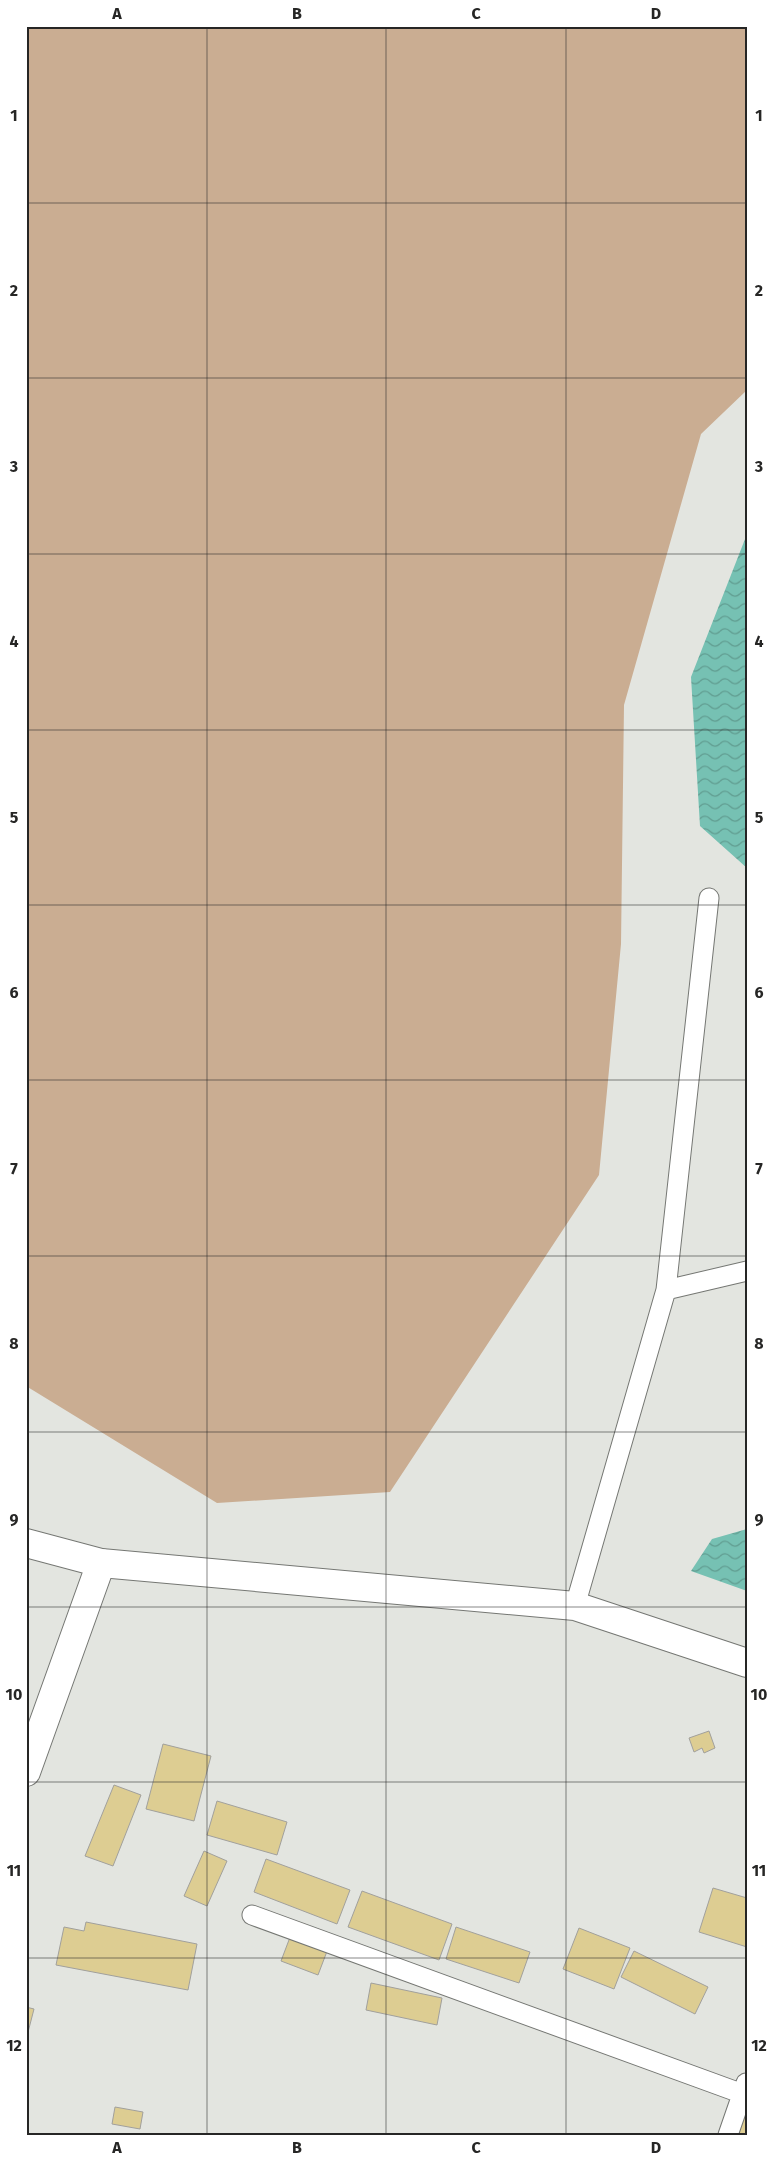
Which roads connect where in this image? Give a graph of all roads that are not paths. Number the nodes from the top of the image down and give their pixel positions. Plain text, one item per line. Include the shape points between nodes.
1 (709, 898) dead end
2 (747, 1271) edge
3 (666, 1290) junction
4 (26, 1543) edge
5 (101, 1563) junction
6 (575, 1606) junction
7 (747, 1663) edge
8 (26, 1772) edge
9 (252, 1915) dead end
10 (745, 2088) edge
11 (728, 2135) edge

1 - 3 lane
2 - 3 lane
3 - 6 lane
4 - 5 street
5 - 6 street
5 - 8 street
6 - 7 street
9 - 10 lane
10 - 11 lane

